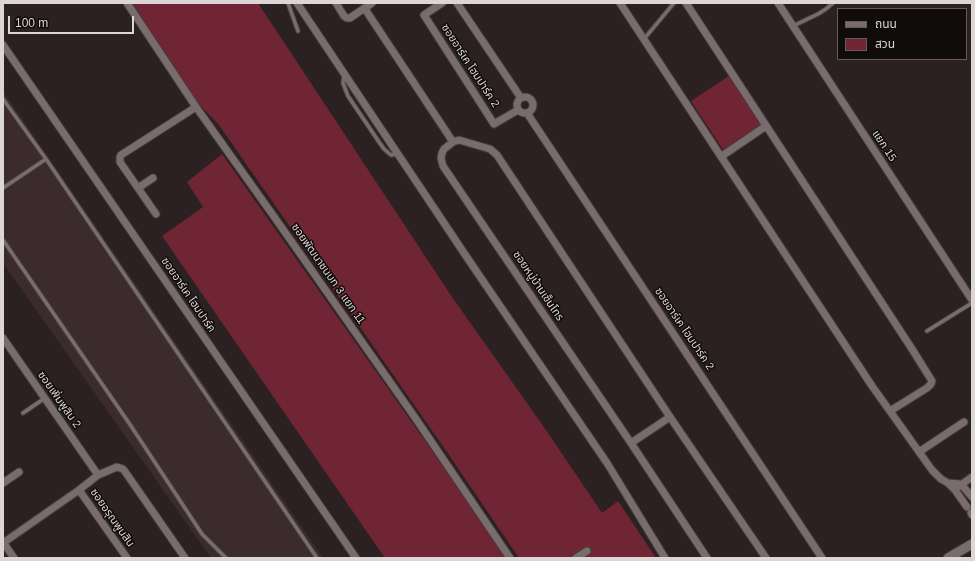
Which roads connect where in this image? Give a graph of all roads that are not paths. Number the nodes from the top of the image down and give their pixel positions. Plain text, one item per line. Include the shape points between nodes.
1 (127, 3) edge
2 (288, 3) edge
3 (297, 3) edge
4 (336, 3) edge
5 (372, 3) edge
6 (442, 3) edge
7 (457, 3) edge
8 (620, 3) edge
9 (674, 3) edge
10 (686, 3) edge
11 (778, 3) edge
12 (833, 3) edge
13 (365, 8) junction
14 (793, 26) junction
15 (298, 31) dead end
16 (644, 39) junction
17 (3, 45) edge
18 (521, 98) junction
19 (3, 99) edge
20 (196, 107) junction
21 (518, 110) junction
22 (527, 113) junction
23 (766, 126) junction
24 (453, 142) junction
25 (722, 156) junction
26 (46, 159) junction
27 (153, 178) dead end
28 (3, 188) edge
29 (138, 188) junction
30 (156, 214) dead end
31 (3, 240) edge
32 (972, 302) edge
33 (928, 331) dead end
34 (3, 338) edge
35 (45, 398) junction
36 (890, 411) junction
37 (23, 413) dead end
38 (670, 417) junction
39 (964, 422) dead end
40 (631, 443) junction
41 (919, 452) junction
42 (19, 472) dead end
43 (98, 475) junction
44 (972, 477) edge
45 (3, 483) edge
46 (948, 483) junction
47 (961, 484) junction
48 (78, 490) junction
49 (955, 490) junction
50 (972, 497) edge
51 (970, 512) edge
52 (3, 542) edge
53 (972, 544) edge
54 (587, 551) dead end
55 (14, 558) edge
56 (127, 558) edge
57 (185, 558) edge
58 (226, 558) edge
59 (317, 558) edge
60 (356, 558) edge
61 (510, 558) edge
62 (576, 558) edge
63 (665, 558) edge
64 (707, 558) edge
65 (766, 558) edge
66 (822, 558) edge
67 (948, 558) edge

1 - 20 street, ซอยพัฒนาชนบท 3 แยก 11
2 - 15 lane
3 - 63 street via 607,463
4 - 13 street via 347,18
5 - 13 street
6 - 21 street, ซอยอาร์เค โฮมปาร์ค 2 via 424,15 494,124
7 - 18 street
8 - 16 street
9 - 16 lane
10 - 23 street
11 - 14 street, แยก 15
12 - 14 lane via 818,14
13 - 24 street
14 - 32 street, แยก 15
16 - 25 street
17 - 60 street, ซอยอาร์เค โฮมปาร์ค
18 - 21 street, ซอยอาร์เค โฮมปาร์ค 2 via 517,102
18 - 22 street via 528,98 532,102 532,110
19 - 26 lane
20 - 29 street via 121,155 120,162
20 - 61 street, ซอยพัฒนาชนบท 3 แยก 11 via 416,419
21 - 22 street
22 - 66 street, ซอยอาร์เค โฮมปาร์ค 2
23 - 25 street
23 - 36 street via 932,380 927,388
24 - 38 street via 459,140 490,148 497,154
24 - 40 street, ซอยหมู่บ้านเซ็นโทร via 442,153 443,166
25 - 36 street
26 - 28 lane
26 - 59 lane
27 - 29 street
29 - 30 street
31 - 58 lane via 202,534
32 - 33 lane
34 - 35 street, ซอยเพิ่มพูสิน 2
35 - 37 lane
35 - 43 street, ซอยเพิ่มพูสิน 2
36 - 41 street
38 - 40 street
38 - 65 street
39 - 41 street
40 - 64 street, ซอยหมู่บ้านเซ็นโทร
41 - 46 street via 932,470
42 - 45 street
43 - 48 street
43 - 57 street via 117,467 123,469
44 - 47 street
46 - 47 street
46 - 49 street
47 - 49 street
47 - 50 street
48 - 52 street
48 - 56 street, ซอยอรุณพูนสิน
49 - 51 street
52 - 55 street
53 - 67 street
54 - 62 street

